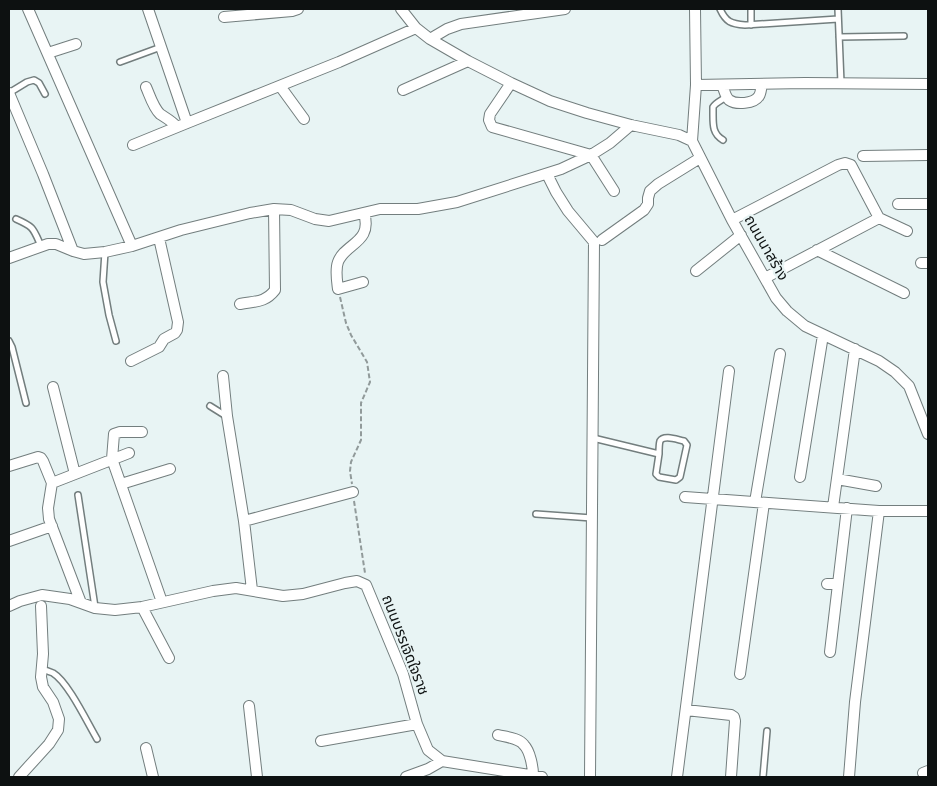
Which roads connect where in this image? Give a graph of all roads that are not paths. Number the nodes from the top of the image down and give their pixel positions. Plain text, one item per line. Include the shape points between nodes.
1 (28, 9) edge
2 (148, 9) edge
3 (298, 9) edge
4 (401, 9) edge
5 (565, 9) edge
6 (695, 9) edge
7 (720, 9) edge
8 (751, 9) edge
9 (838, 9) edge
10 (224, 18) dead end
11 (838, 20) junction
12 (751, 25) junction
13 (416, 28) junction
14 (904, 36) dead end
15 (839, 37) junction
16 (430, 40) junction
17 (76, 44) dead end
18 (161, 47) junction
19 (48, 53) junction
20 (468, 61) junction
21 (120, 62) dead end
22 (511, 83) junction
23 (722, 84) junction
24 (762, 84) junction
25 (841, 84) junction
26 (928, 84) edge
27 (696, 85) junction
28 (280, 86) junction
29 (146, 87) dead end
30 (404, 90) dead end
31 (9, 93) edge
32 (45, 94) dead end
33 (726, 97) junction
34 (304, 119) dead end
35 (182, 125) junction
36 (631, 125) junction
37 (723, 140) dead end
38 (692, 141) junction
39 (133, 146) dead end
40 (591, 155) junction
41 (928, 155) edge
42 (862, 156) dead end
43 (700, 158) junction
44 (547, 174) junction
45 (614, 191) dead end
46 (898, 204) dead end
47 (928, 204) edge
48 (274, 209) junction
49 (364, 214) junction
50 (879, 218) junction
51 (16, 219) dead end
52 (732, 220) junction
53 (907, 231) dead end
54 (741, 235) junction
55 (159, 238) junction
56 (602, 240) dead end
57 (132, 246) junction
58 (41, 247) junction
59 (817, 250) junction
60 (73, 251) junction
61 (105, 252) junction
62 (9, 258) edge
63 (696, 271) dead end
64 (765, 278) junction
65 (363, 282) dead end
66 (904, 293) dead end
67 (240, 304) dead end
68 (824, 335) junction
69 (9, 341) edge
70 (116, 341) dead end
71 (855, 349) junction
72 (780, 354) dead end
73 (132, 361) dead end
74 (729, 371) dead end
75 (223, 376) dead end
76 (53, 387) dead end
77 (26, 403) dead end
78 (210, 406) dead end
79 (227, 416) junction
80 (926, 419) edge
81 (142, 432) dead end
82 (928, 434) edge
83 (593, 438) junction
84 (129, 453) dead end
85 (659, 454) junction
86 (112, 459) junction
87 (9, 466) edge
88 (170, 469) dead end
89 (75, 474) junction
90 (800, 477) dead end
91 (837, 478) junction
92 (52, 483) junction
93 (121, 484) junction
94 (876, 486) dead end
95 (353, 492) road end
96 (78, 495) dead end
97 (686, 497) dead end
98 (713, 499) junction
99 (760, 502) junction
100 (833, 507) junction
101 (847, 508) junction
102 (879, 511) junction
103 (928, 511) edge
104 (536, 514) dead end
105 (592, 518) junction
106 (244, 521) junction
107 (52, 526) junction
108 (9, 541) edge
109 (252, 590) junction
110 (162, 602) junction
111 (81, 603) junction
112 (9, 606) edge
113 (41, 606) dead end
114 (142, 607) junction
115 (95, 608) junction
116 (830, 652) dead end
117 (169, 658) dead end
118 (41, 670) junction
119 (740, 674) dead end
120 (249, 706) dead end
121 (686, 710) junction
122 (418, 724) junction
123 (767, 731) dead end
124 (498, 736) dead end
125 (96, 739) dead end
126 (321, 741) dead end
127 (146, 748) dead end
128 (442, 761) junction
129 (489, 773) edge
130 (538, 776) edge
131 (19, 777) edge
132 (154, 777) edge
133 (257, 777) edge
134 (406, 777) edge
135 (590, 777) edge
136 (677, 777) edge
137 (730, 777) edge
138 (762, 777) edge
139 (849, 777) edge

1 - 19 street
2 - 18 street
3 - 10 street
4 - 13 street
5 - 16 street via 461,24
6 - 27 street, ถนนนาสร้าง
7 - 12 lane via 733,24
8 - 12 lane
9 - 11 lane
11 - 12 lane
11 - 15 lane
13 - 16 street
13 - 28 street
14 - 15 lane
15 - 25 lane
16 - 20 street
17 - 19 street
18 - 21 lane
18 - 35 street
19 - 57 street
20 - 22 street
20 - 30 street
22 - 36 street via 550,101
22 - 40 street via 490,114 492,127
23 - 24 street
23 - 27 street
23 - 33 street
24 - 25 street
24 - 33 street via 760,95 750,102 738,103
25 - 26 street
27 - 38 street, ถนนนาสร้าง
28 - 34 street
28 - 35 street
29 - 35 street via 156,109
31 - 32 lane via 34,80
31 - 60 street
33 - 37 lane via 714,107 713,114 713,128
35 - 39 street
36 - 38 street
36 - 40 street via 610,144
38 - 43 street, ถนนนาสร้าง
40 - 44 street
40 - 45 street
41 - 42 street
43 - 52 street, ถนนนาสร้าง
43 - 56 street via 658,184 650,191 644,210
44 - 49 street via 457,202 418,209 380,209
44 - 83 street via 568,211 594,242
46 - 47 street
48 - 49 street via 291,210 328,221
48 - 55 street
48 - 67 street via 275,290 265,300
49 - 65 street via 366,221 362,236 338,260 337,267 338,289
50 - 52 street via 851,165 845,163
50 - 53 street
50 - 59 street
51 - 58 lane via 29,224
52 - 54 street, ถนนนาสร้าง
54 - 63 street
54 - 64 street, ถนนนาสร้าง
55 - 57 street
55 - 73 street via 178,327 175,333 164,338 159,347
57 - 61 street
58 - 60 street via 56,244
58 - 62 street
59 - 64 street
59 - 66 street
60 - 61 street via 84,254
61 - 70 lane via 103,282
64 - 68 street, ถนนนาสร้าง via 787,311 805,326
68 - 71 street, ถนนนาสร้าง
68 - 90 street
69 - 77 lane
71 - 80 street, ถนนนาสร้าง via 895,372 909,386
71 - 91 street
72 - 99 street
74 - 98 street
75 - 79 street
76 - 89 street
78 - 79 lane
79 - 106 street
80 - 82 street, ถนนนาสร้าง
81 - 86 street via 114,434
83 - 85 lane
83 - 105 street
84 - 86 street
85 - 85 lane via 656,474 676,480 680,478 686,443 663,438
86 - 89 street
86 - 93 street
87 - 92 street via 40,457
88 - 93 street
89 - 92 street
91 - 94 street
91 - 100 street
92 - 107 street via 48,508
93 - 110 street
95 - 106 street
96 - 115 lane
97 - 98 street
98 - 99 street
98 - 121 street
99 - 100 street
99 - 119 street
100 - 101 street
101 - 102 street
101 - 116 street via 832,584
102 - 103 street
102 - 139 street
104 - 105 lane
105 - 135 street
106 - 109 street
107 - 108 street
107 - 111 street
109 - 110 street, ถนนบรรเจิดใจราช via 213,591
109 - 122 street, ถนนบรรเจิดใจราช via 282,596 357,581 366,585 403,674
110 - 114 street, ถนนบรรเจิดใจราช
111 - 112 street, ถนนบรรเจิดใจราช via 42,595
111 - 115 street, ถนนบรรเจิดใจราช
113 - 118 street
114 - 115 street, ถนนบรรเจิดใจราช
114 - 117 street
118 - 125 lane via 58,677
118 - 131 street via 43,687 59,719 58,730
120 - 133 street
121 - 136 street
121 - 137 street via 734,717
122 - 126 street
122 - 128 street, ถนนบรรเจิดใจราช via 428,750
123 - 138 lane
124 - 130 street via 525,745
127 - 132 street
128 - 129 street
128 - 134 street
129 - 130 street

